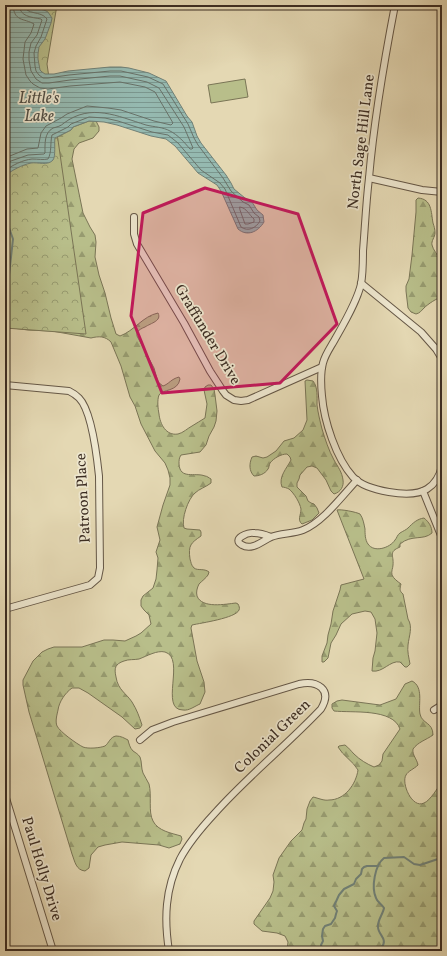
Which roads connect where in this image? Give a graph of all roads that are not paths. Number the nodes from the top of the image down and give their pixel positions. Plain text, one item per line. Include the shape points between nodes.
1 (395, 5) edge
2 (369, 178) junction
3 (442, 192) edge
4 (134, 217) dead end
5 (361, 284) junction
6 (442, 359) edge
7 (322, 367) junction
8 (5, 385) edge
9 (442, 466) edge
10 (356, 480) junction
11 (423, 491) junction
12 (272, 537) dead end
13 (442, 538) edge
14 (5, 609) edge
15 (442, 705) edge
16 (434, 710) dead end
17 (140, 740) dead end
18 (5, 795) edge
19 (53, 951) edge
20 (169, 951) edge

1 - 2 street, North Sage Hill Lane via 372,143
2 - 3 street
2 - 5 street, North Sage Hill Lane
4 - 7 street, Graffunder Drive via 137,244 210,371 223,391 231,398 238,401 248,400
5 - 6 street via 421,332
5 - 7 street, North Sage Hill Lane
7 - 10 street via 324,415 343,462
8 - 14 street, Patroon Place via 69,391 80,398 85,406 92,429 99,476 100,568 98,578 90,585
9 - 11 street via 434,483
10 - 11 street via 387,492
10 - 12 street via 309,528
11 - 13 street
15 - 16 street
17 - 20 street, Colonial Green via 152,730 173,722 299,684 316,684 325,695 321,709 228,799 194,837 183,854 171,884 167,906
18 - 19 street, Paul Holly Drive

